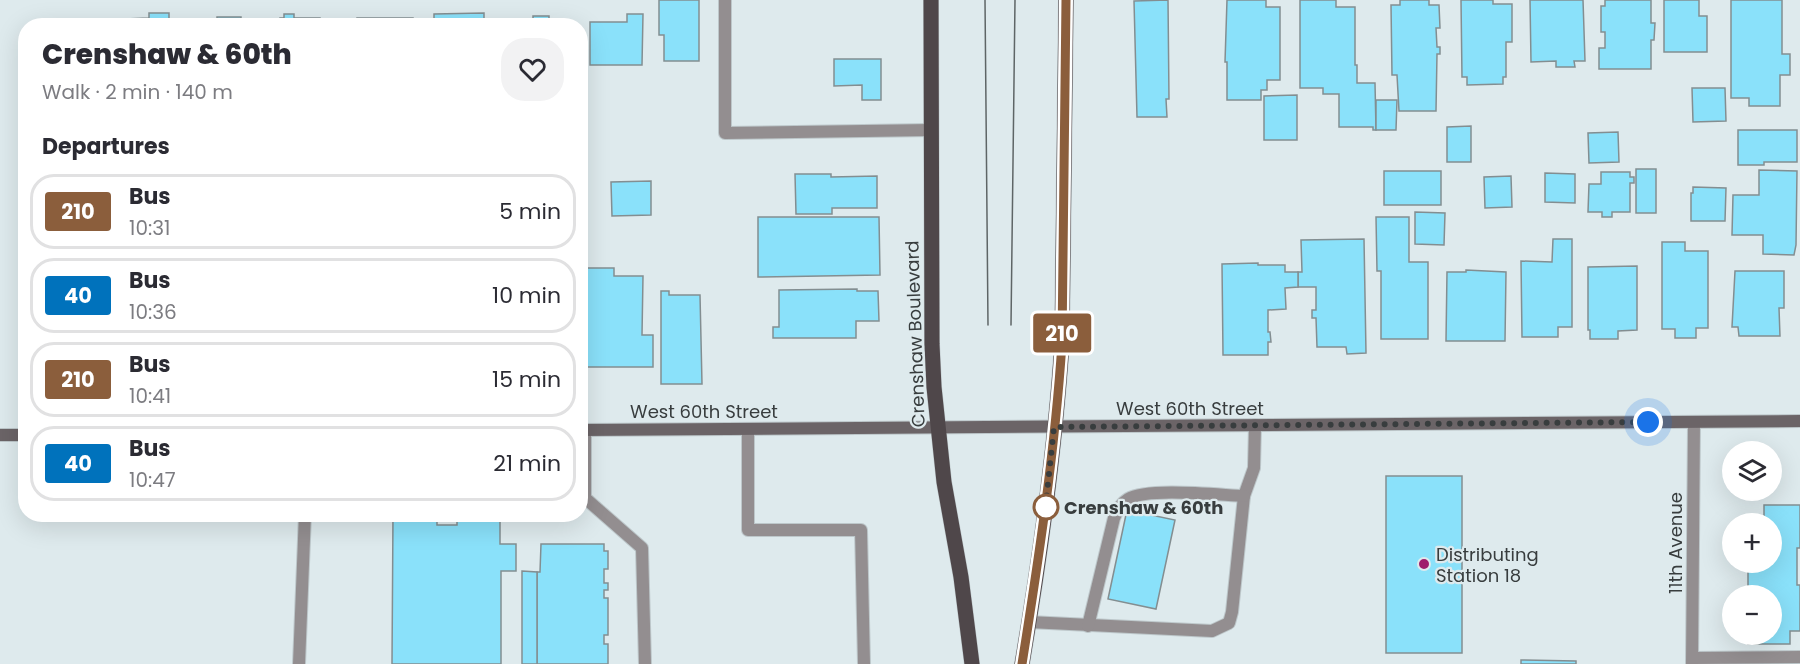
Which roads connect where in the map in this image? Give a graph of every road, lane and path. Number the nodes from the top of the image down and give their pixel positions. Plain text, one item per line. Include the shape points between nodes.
1 (725, 0) edge
2 (931, 0) edge
3 (1066, 0) edge
4 (931, 130) junction
5 (1800, 421) edge
6 (1694, 422) junction
7 (1255, 425) junction
8 (938, 427) junction
9 (1054, 427) junction
10 (748, 429) junction
11 (588, 430) edge
12 (0, 435) edge
13 (18, 435) edge
14 (1244, 496) junction
15 (588, 501) edge
16 (306, 522) edge
17 (1029, 622) junction
18 (1088, 626) junction
19 (1800, 657) edge
20 (1693, 661) edge
21 (299, 664) edge
22 (645, 664) edge
23 (864, 664) edge
24 (972, 664) edge
25 (1022, 664) edge

1 - 4 street via 725,133
2 - 4 main road, Crenshaw Boulevard
3 - 9 main road via 1062,343
4 - 8 main road, Crenshaw Boulevard via 932,344
5 - 6 street, West 60th Street
6 - 7 street, West 60th Street
6 - 20 street, 11th Avenue
7 - 9 street, West 60th Street
7 - 14 street via 1254,468
8 - 9 street, West 60th Street
8 - 10 street, West 60th Street
8 - 24 main road, Crenshaw Boulevard
9 - 17 main road
10 - 11 street, West 60th Street
10 - 23 street via 748,530 861,530
12 - 13 street
14 - 18 street via 1149,493 1129,498 1120,505
14 - 18 street via 1229,623 1212,631
15 - 22 street via 642,548
16 - 21 street
17 - 18 street
17 - 25 main road
19 - 20 street

